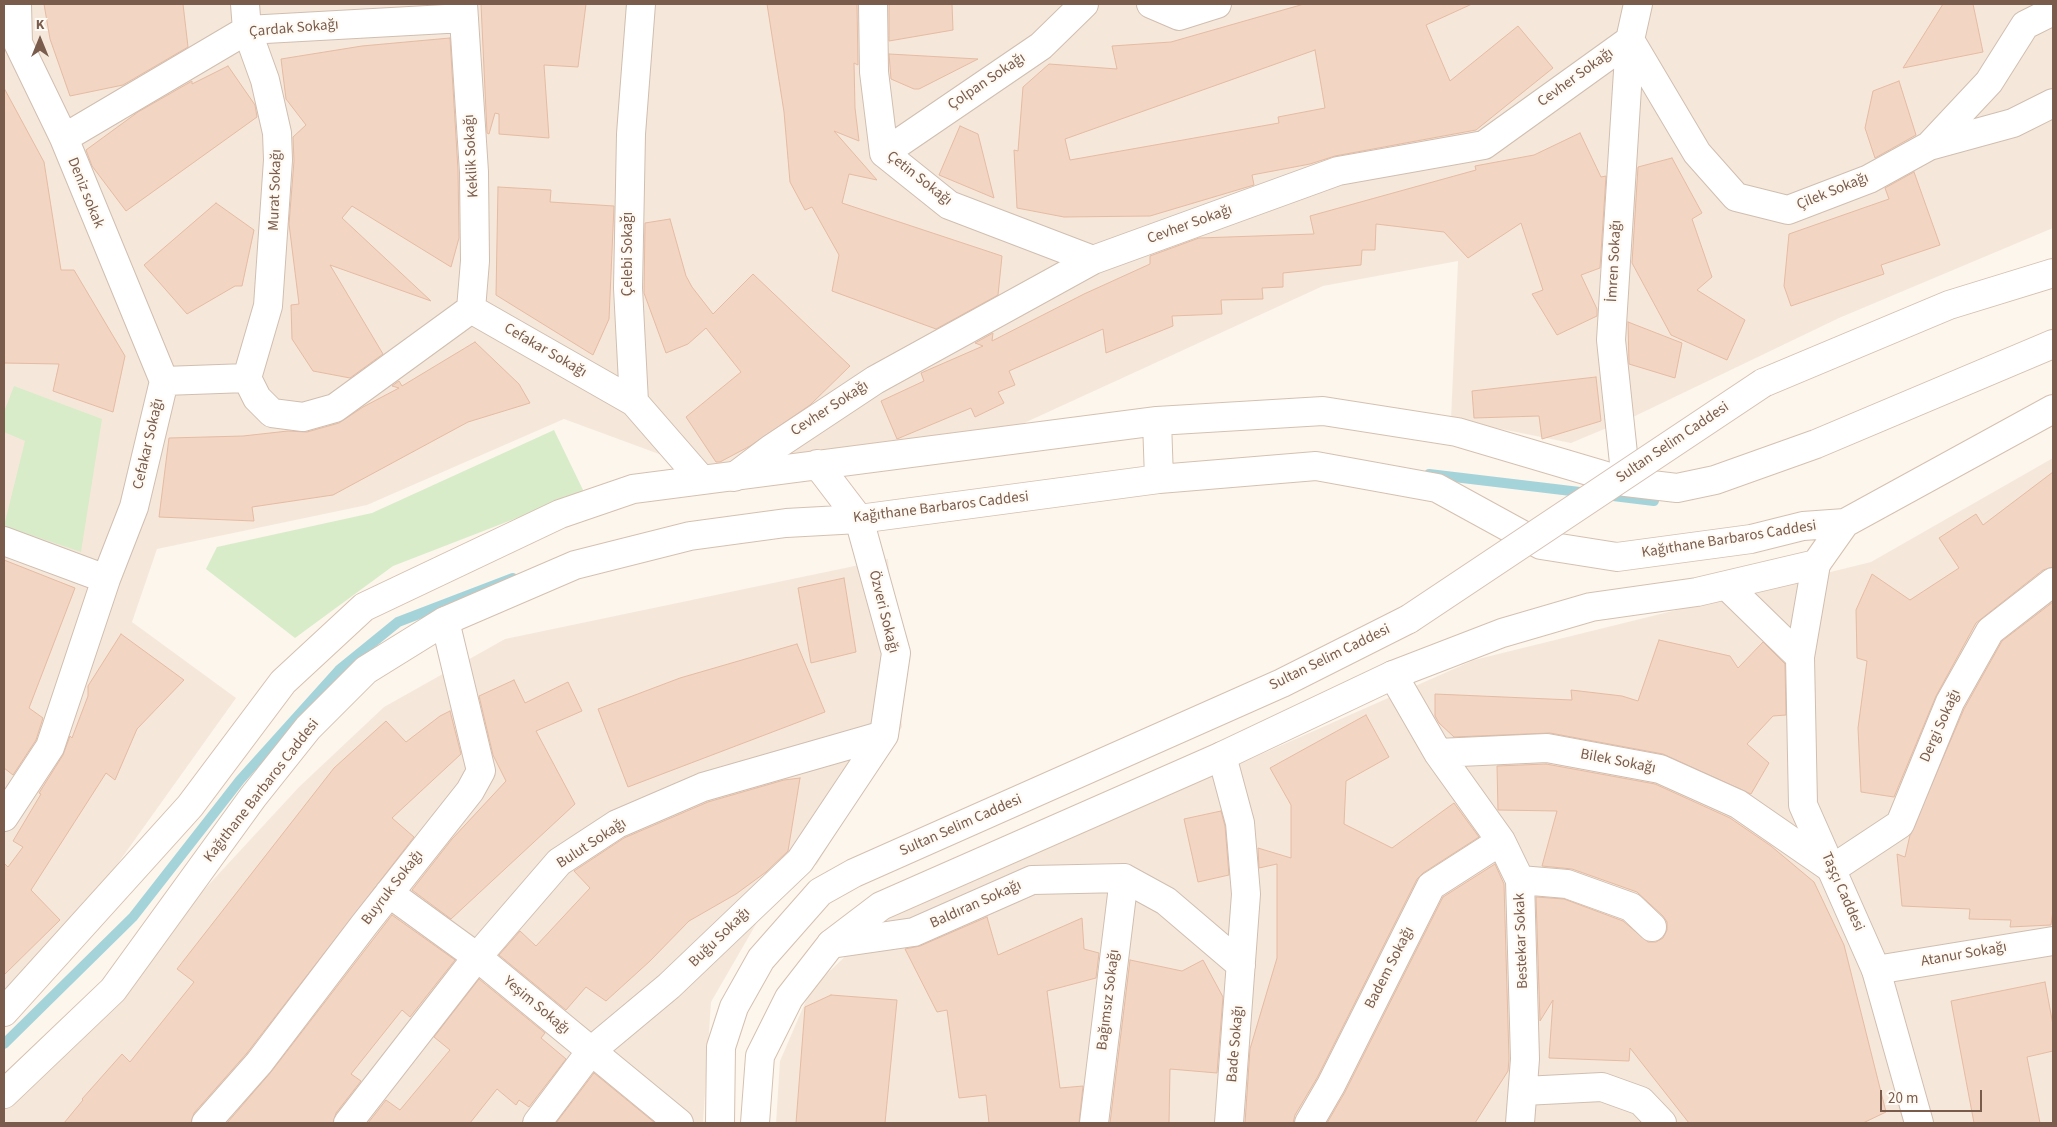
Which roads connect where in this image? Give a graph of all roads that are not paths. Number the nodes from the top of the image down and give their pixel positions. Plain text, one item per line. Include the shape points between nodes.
1 (17, 4) edge
2 (641, 4) edge
3 (873, 4) edge
4 (1084, 4) edge
5 (1151, 4) edge
6 (1217, 4) edge
7 (1638, 4) edge
8 (463, 11) edge
9 (2053, 12) edge
10 (246, 17) edge
11 (1630, 40) junction
12 (11, 43) edge
13 (2053, 103) edge
14 (64, 138) junction
15 (1929, 146) junction
16 (884, 153) junction
17 (1093, 260) junction
18 (2053, 273) edge
19 (471, 309) junction
20 (2053, 344) edge
21 (247, 378) junction
22 (164, 381) junction
23 (634, 402) junction
24 (2053, 409) edge
25 (1157, 421) junction
26 (817, 464) junction
27 (734, 477) junction
28 (701, 479) junction
29 (1159, 479) junction
30 (1626, 482) junction
31 (859, 519) junction
32 (1845, 523) junction
33 (4, 541) edge
34 (1816, 564) junction
35 (106, 579) junction
36 (2053, 582) edge
37 (1727, 586) junction
38 (445, 621) junction
39 (1800, 657) junction
40 (1393, 675) junction
41 (884, 735) junction
42 (1438, 753) junction
43 (1222, 756) junction
44 (4, 817) edge
45 (1501, 842) junction
46 (1832, 869) junction
47 (1124, 878) junction
48 (1520, 880) junction
49 (389, 893) junction
50 (1652, 928) dead end
51 (2053, 940) edge
52 (831, 944) junction
53 (476, 957) junction
54 (1241, 965) junction
55 (1876, 970) junction
56 (4, 1012) edge
57 (591, 1052) junction
58 (1524, 1090) junction
59 (4, 1094) edge
60 (206, 1123) edge
61 (348, 1123) edge
62 (537, 1123) edge
63 (679, 1123) edge
64 (720, 1123) edge
65 (755, 1123) edge
66 (1094, 1123) edge
67 (1229, 1123) edge
68 (1309, 1123) edge
69 (1520, 1123) edge
70 (1662, 1123) edge
71 (1919, 1123) edge

1 - 12 street, Deniz sokak
2 - 23 street, Çelebi Sokağı via 631,134 628,288
3 - 16 street, Çetin Sokağı via 874,72
4 - 16 street, Çolpan Sokağı via 1041,46
5 - 6 street via 1179,16
7 - 11 street, Cevher Sokağı
8 - 10 street, Çardak Sokağı
8 - 19 street, Keklik Sokağı via 474,172 475,261
9 - 15 street, Çilek Sokağı via 2025,25 1989,82
10 - 14 street, Çardak Sokağı
10 - 21 street, Murat Sokağı via 277,133 278,160 268,306
11 - 15 street, Çilek Sokağı via 1697,153 1736,197 1788,210 1869,179
11 - 17 street, Cevher Sokağı via 1484,145 1338,171
11 - 30 street, İmren Sokağı via 1610,340
12 - 14 street, Deniz sokak
13 - 15 street via 2013,123
14 - 22 street, Deniz sokak
16 - 17 street, Çetin Sokağı via 949,205
17 - 27 street, Cevher Sokağı via 875,380
18 - 64 street, Sultan Selim Caddesi, bridge via 1949,305 1762,383 1409,619 1282,683 854,873 820,892 761,959 734,1007 721,1048
19 - 21 street via 335,408 303,418 272,414 257,398
19 - 23 street, Cefakar Sokağı
20 - 30 street via 1816,444 1715,480 1677,488
21 - 22 street, Cefakar Sokağı
22 - 35 street, Cefakar Sokağı via 134,507
23 - 28 street
24 - 32 street, Kağıthane Barbaros Caddesi
25 - 26 street
25 - 29 street
25 - 30 street via 1323,411 1457,432
26 - 27 street
26 - 31 street
27 - 28 street
28 - 56 street via 633,489 560,514 364,607 283,682 190,806
29 - 31 street, Kağıthane Barbaros Caddesi
29 - 32 street, Kağıthane Barbaros Caddesi via 1316,466 1437,488 1541,545 1617,557 1750,539 1803,526
31 - 38 street, Kağıthane Barbaros Caddesi via 786,523 671,541 576,565
31 - 41 street, Özveri Sokağı via 896,653
32 - 34 street
33 - 35 street
34 - 37 street
34 - 39 street, Taşçı Caddesi
35 - 44 street, Cefakar Sokağı via 50,748
36 - 46 street, Dergi Sokağı via 1990,631 1950,702 1900,824
37 - 39 street
37 - 40 street via 1591,606 1502,633
38 - 49 street, Buyruk Sokağı via 481,771 470,790
38 - 59 street, Kağıthane Barbaros Caddesi via 366,670 308,728 113,990
39 - 46 street, Taşçı Caddesi via 1803,805
40 - 42 street, Bestekar Sokak
40 - 43 street
41 - 53 street, Bulut Sokağı via 703,786 617,824 559,862
41 - 57 street, Buğu Sokağı via 800,861 669,986
42 - 45 street, Bestekar Sokak
42 - 46 street, Bilek Sokağı via 1547,748 1660,769 1738,804
43 - 52 street via 881,906
43 - 54 street, Bade Sokağı via 1240,823 1244,858 1246,894
45 - 48 street, Bestekar Sokak
45 - 68 street, Badem Sokağı via 1431,886
46 - 55 street, Taşçı Caddesi
47 - 52 street, Baldıran Sokağı via 1032,880 914,932
47 - 54 street, Baldıran Sokağı via 1166,901
47 - 66 street, Bağımsız Sokağı
48 - 50 street via 1567,884 1631,907
48 - 58 street, Bestekar Sokak
49 - 53 street, Yeşim Sokağı
49 - 60 street, Buyruk Sokağı via 259,1063
51 - 55 street, Atanur Sokağı
52 - 65 street via 789,998 760,1056
53 - 57 street, Yeşim Sokağı
53 - 61 street, Bulut Sokağı
54 - 67 street, Bade Sokağı
55 - 71 street, Taşçı Caddesi
57 - 62 street, Buğu Sokağı
57 - 63 street, Yeşim Sokağı
58 - 69 street, Bestekar Sokak
58 - 70 street via 1602,1086 1641,1101

